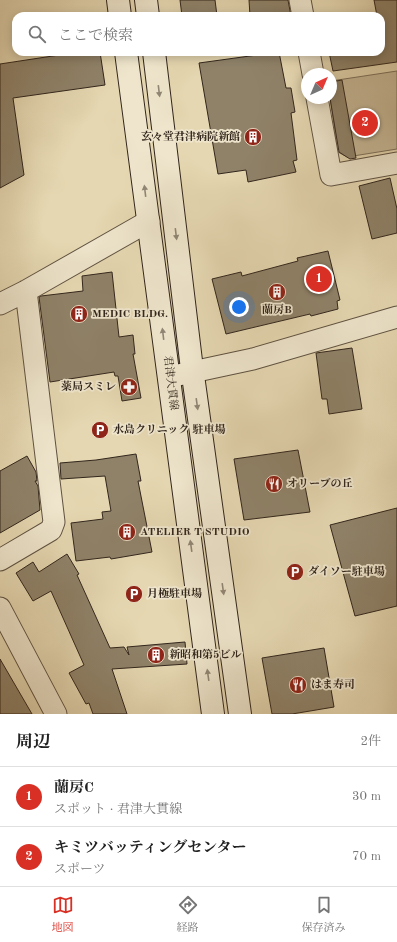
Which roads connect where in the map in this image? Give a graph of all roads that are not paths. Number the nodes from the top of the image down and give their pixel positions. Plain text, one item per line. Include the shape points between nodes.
1 (118, 0) edge
2 (146, 0) edge
3 (300, 0) edge
4 (120, 12) edge
5 (148, 12) edge
6 (302, 12) edge
7 (127, 56) edge
8 (154, 56) edge
9 (310, 56) edge
10 (312, 68) edge
11 (318, 104) edge
12 (397, 163) edge
13 (149, 221) junction
14 (26, 291) junction
15 (0, 304) edge
16 (397, 317) edge
17 (193, 373) junction
18 (169, 377) junction
19 (0, 560) edge
20 (0, 608) edge
21 (56, 714) edge
22 (213, 714) edge
23 (240, 714) edge

1 - 4 main road
2 - 5 main road
3 - 6 street
13 -> 7 main road, 君津大貫線
8 -> 17 main road
9 - 10 street
11 - 12 street via 331,175
13 - 14 street
18 -> 13 main road, 君津大貫線
14 - 15 street
14 - 19 street via 54,522 51,530
16 - 17 street via 253,359
17 - 18 street
17 -> 23 main road
22 -> 18 main road, 君津大貫線
20 - 21 street

